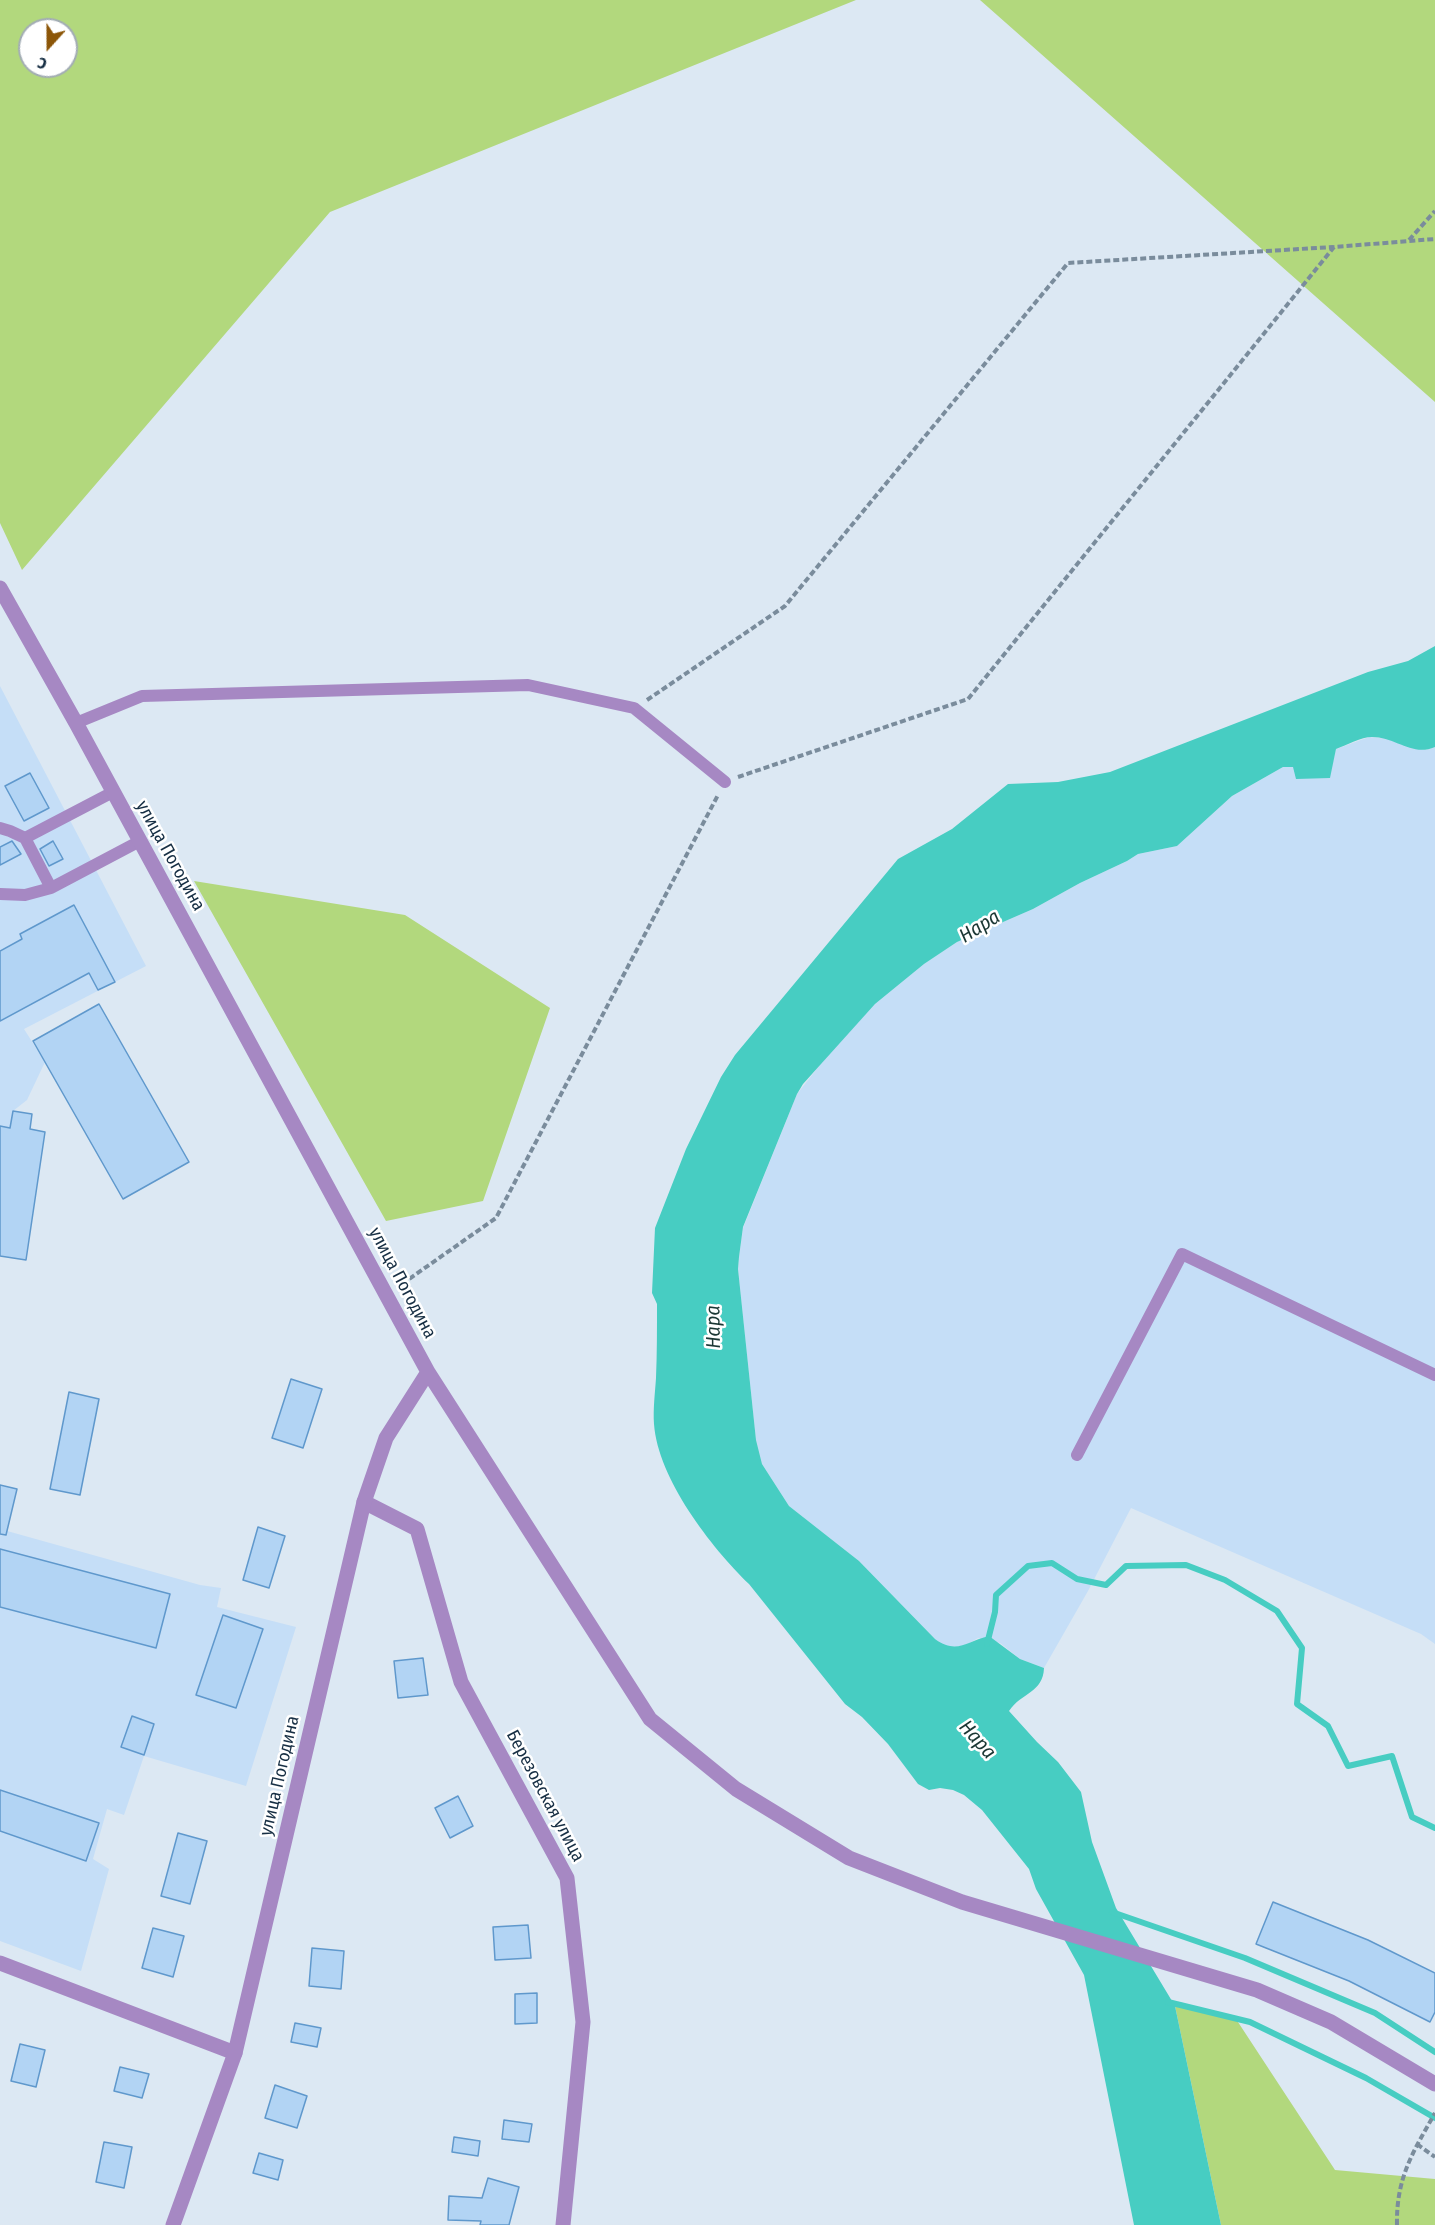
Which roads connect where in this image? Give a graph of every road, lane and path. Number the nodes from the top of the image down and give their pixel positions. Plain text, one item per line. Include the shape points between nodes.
1 (1435, 211) edge
2 (1435, 239) edge
3 (1408, 241) junction
4 (1334, 247) junction
5 (0, 588) edge
6 (634, 708) junction
7 (76, 723) junction
8 (725, 782) junction
9 (113, 792) junction
10 (0, 828) edge
11 (25, 838) junction
12 (140, 841) junction
13 (51, 888) junction
14 (0, 894) edge
15 (402, 1284) dead end
16 (428, 1372) junction
17 (1435, 1375) edge
18 (1077, 1455) dead end
19 (364, 1502) junction
20 (0, 1963) edge
21 (235, 2053) junction
22 (1435, 2084) edge
23 (1435, 2114) edge
24 (1417, 2144) junction
25 (1435, 2157) edge
26 (173, 2225) edge
27 (563, 2225) edge
28 (1397, 2225) edge

1 - 3 path
2 - 3 path
3 - 4 path
4 - 6 path via 1068,263 785,606
4 - 8 path via 968,699
5 - 7 street, улица Погодина
6 - 7 lane via 528,685 142,696
6 - 8 lane
7 - 9 street, улица Погодина
8 - 15 path via 496,1218
9 - 11 lane
9 - 12 street, улица Погодина
10 - 11 lane
11 - 13 lane
12 - 13 lane
12 - 16 street, улица Погодина
13 - 14 lane via 26,895
16 - 19 street, улица Погодина via 386,1438
16 - 22 street via 650,1719 736,1789 849,1858 962,1902 1257,1990 1331,2022
17 - 18 lane via 1182,1254
19 - 21 street, улица Погодина
19 - 27 street, Березовская улица via 417,1529 461,1682 567,1878 583,2022
20 - 21 street
21 - 26 street, улица Погодина
23 - 24 path
24 - 25 path
24 - 28 path via 1407,2163 1396,2203

